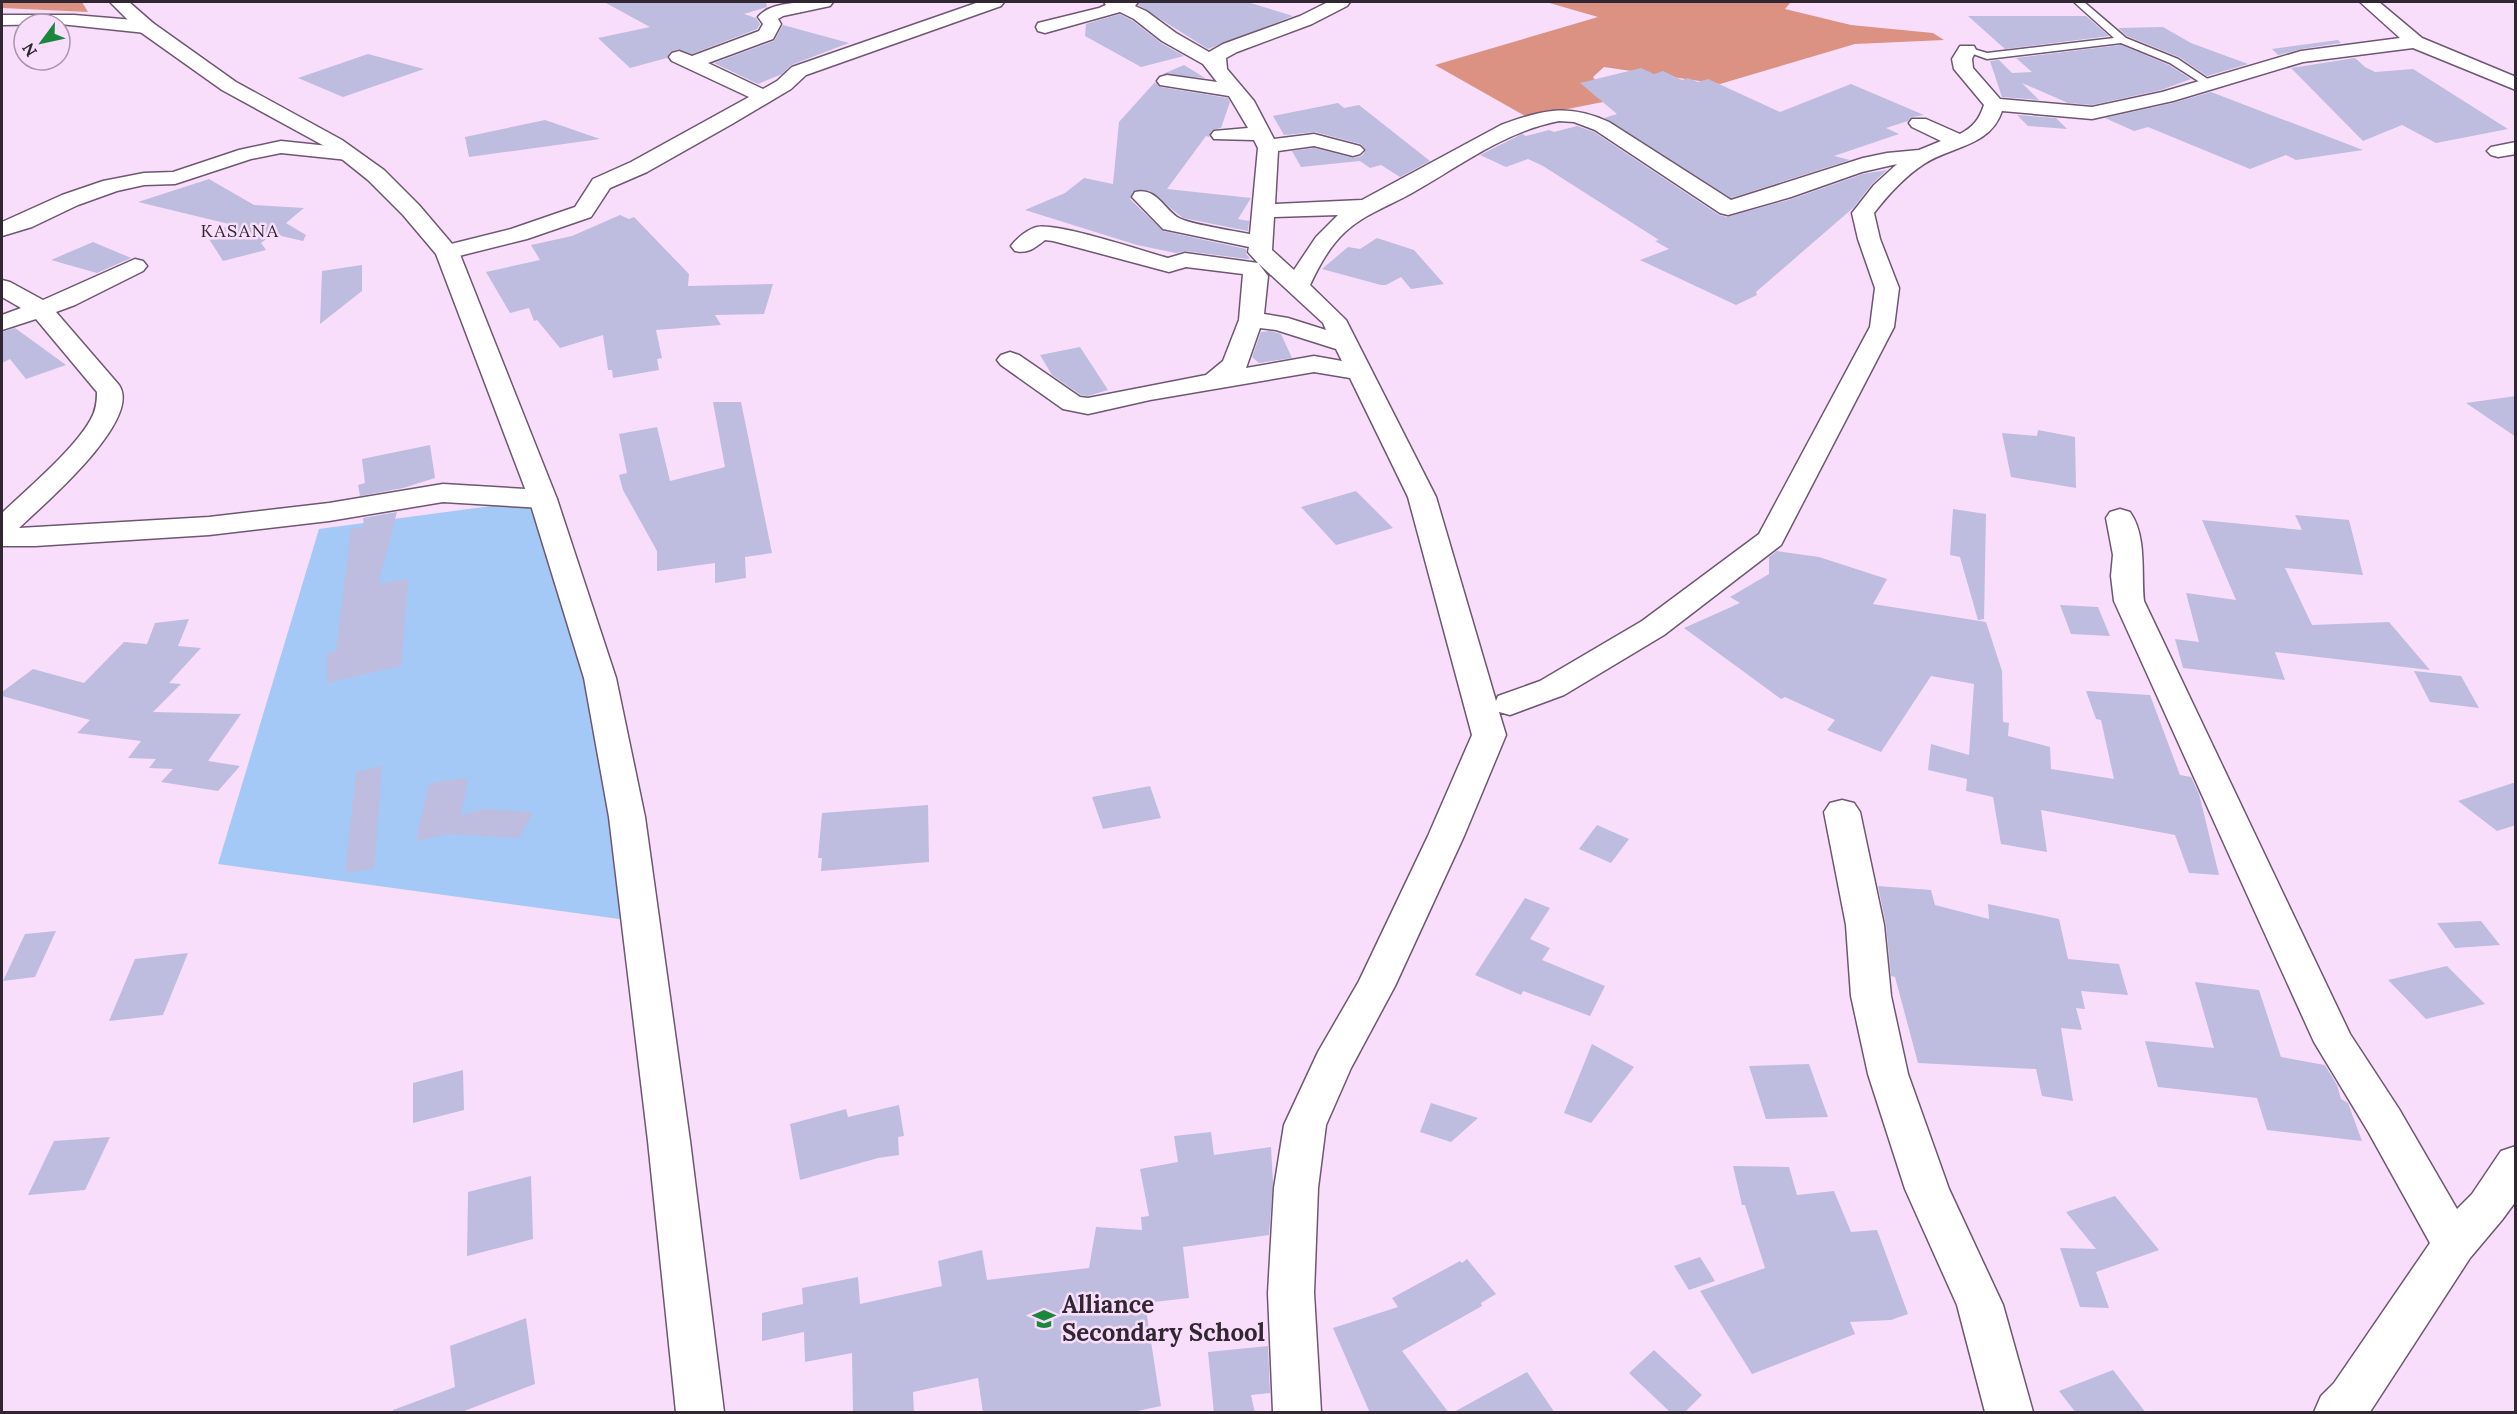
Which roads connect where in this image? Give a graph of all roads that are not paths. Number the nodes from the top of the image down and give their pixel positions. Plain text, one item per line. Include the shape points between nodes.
1 (119, 2) edge
2 (824, 2) edge
3 (995, 2) edge
4 (1341, 2) edge
5 (2079, 2) edge
6 (2369, 2) edge
7 (1121, 3) edge
8 (2, 20) edge
9 (92, 23) junction
10 (72, 24) edge
11 (146, 27) junction
12 (1045, 27) dead end
13 (2122, 40) junction
14 (2415, 42) junction
15 (1967, 50) joint
16 (1167, 81) dead end
17 (1227, 81) junction
18 (2210, 84) junction
19 (2516, 84) edge
20 (764, 97) junction
21 (1994, 105) junction
22 (1919, 123) dead end
23 (1221, 135) dead end
24 (1264, 140) junction
25 (1959, 141) junction
26 (1356, 143) dead end
27 (1920, 149) junction
28 (348, 154) junction
29 (1138, 199) dead end
30 (1366, 207) junction
31 (1263, 211) junction
32 (2, 229) edge
33 (1023, 246) dead end
34 (447, 252) junction
35 (1256, 255) junction
36 (135, 266) dead end
37 (1297, 286) junction
38 (2, 287) edge
39 (39, 308) junction
40 (1251, 320) junction
41 (2, 322) edge
42 (1347, 344) junction
43 (1010, 360) dead end
44 (1360, 372) junction
45 (1214, 381) junction
46 (543, 499) junction
47 (2120, 518) dead end
48 (2, 529) edge
49 (2, 537) edge
50 (1510, 704) dead end
51 (1842, 812) dead end
52 (2516, 1164) edge
53 (2454, 1244) junction
54 (700, 1413) edge
55 (1297, 1413) edge
56 (2009, 1413) edge
57 (2338, 1413) edge

1 - 11 street
2 - 20 street via 767,17 771,24 766,35 683,59
3 - 20 street via 799,71
4 - 17 street via 1216,56
5 - 13 lane
6 - 14 street
7 - 12 street via 1105,12
7 - 17 street via 1210,60
8 - 9 street
9 - 10 street
9 - 11 street
11 - 28 street via 229,86
13 - 15 lane via 1987,56
13 - 18 lane via 2174,61
14 - 18 street via 2301,57
14 - 19 street
15 - 21 street via 1962,59 1964,69
16 - 17 street
17 - 24 street via 1244,101
18 - 21 street via 2092,113
20 - 34 street via 602,184 583,212 519,234
21 - 25 street via 1991,119 1979,132
22 - 25 street
23 - 24 street
24 - 26 street
24 - 31 street
25 - 27 street
27 - 30 street via 1728,208 1602,126 1565,114 1508,128
27 - 50 street via 1863,213 1887,288 1882,327 1771,539 1653,628 1552,688
28 - 32 street via 281,147 175,178 111,186
28 - 34 street via 376,175
29 - 35 street via 1172,224
30 - 31 street
30 - 37 street via 1335,230 1308,264
31 - 35 street
33 - 35 street via 1040,233 1169,265 1185,260
34 - 46 street
35 - 37 street
35 - 40 street via 1250,268 1256,276
36 - 39 street via 66,300
37 - 42 street via 1334,320
38 - 39 street
39 - 41 street
39 - 48 street via 110,391 110,405 104,420 71,462
40 - 42 street via 1279,323
40 - 45 street via 1235,365
42 - 44 street
43 - 45 street via 1072,403 1088,406
44 - 45 street via 1314,364
44 - 55 street via 1422,497 1488,735 1376,986 1332,1064 1305,1125 1296,1188 1292,1293
46 - 49 street via 443,493 329,513 209,526
46 - 54 street via 600,678 627,817
47 - 53 street via 2128,555 2129,601 2159,669 2334,1042
51 - 56 street via 1888,1074 1927,1190 1980,1305
52 - 53 street via 2487,1207
53 - 57 street

